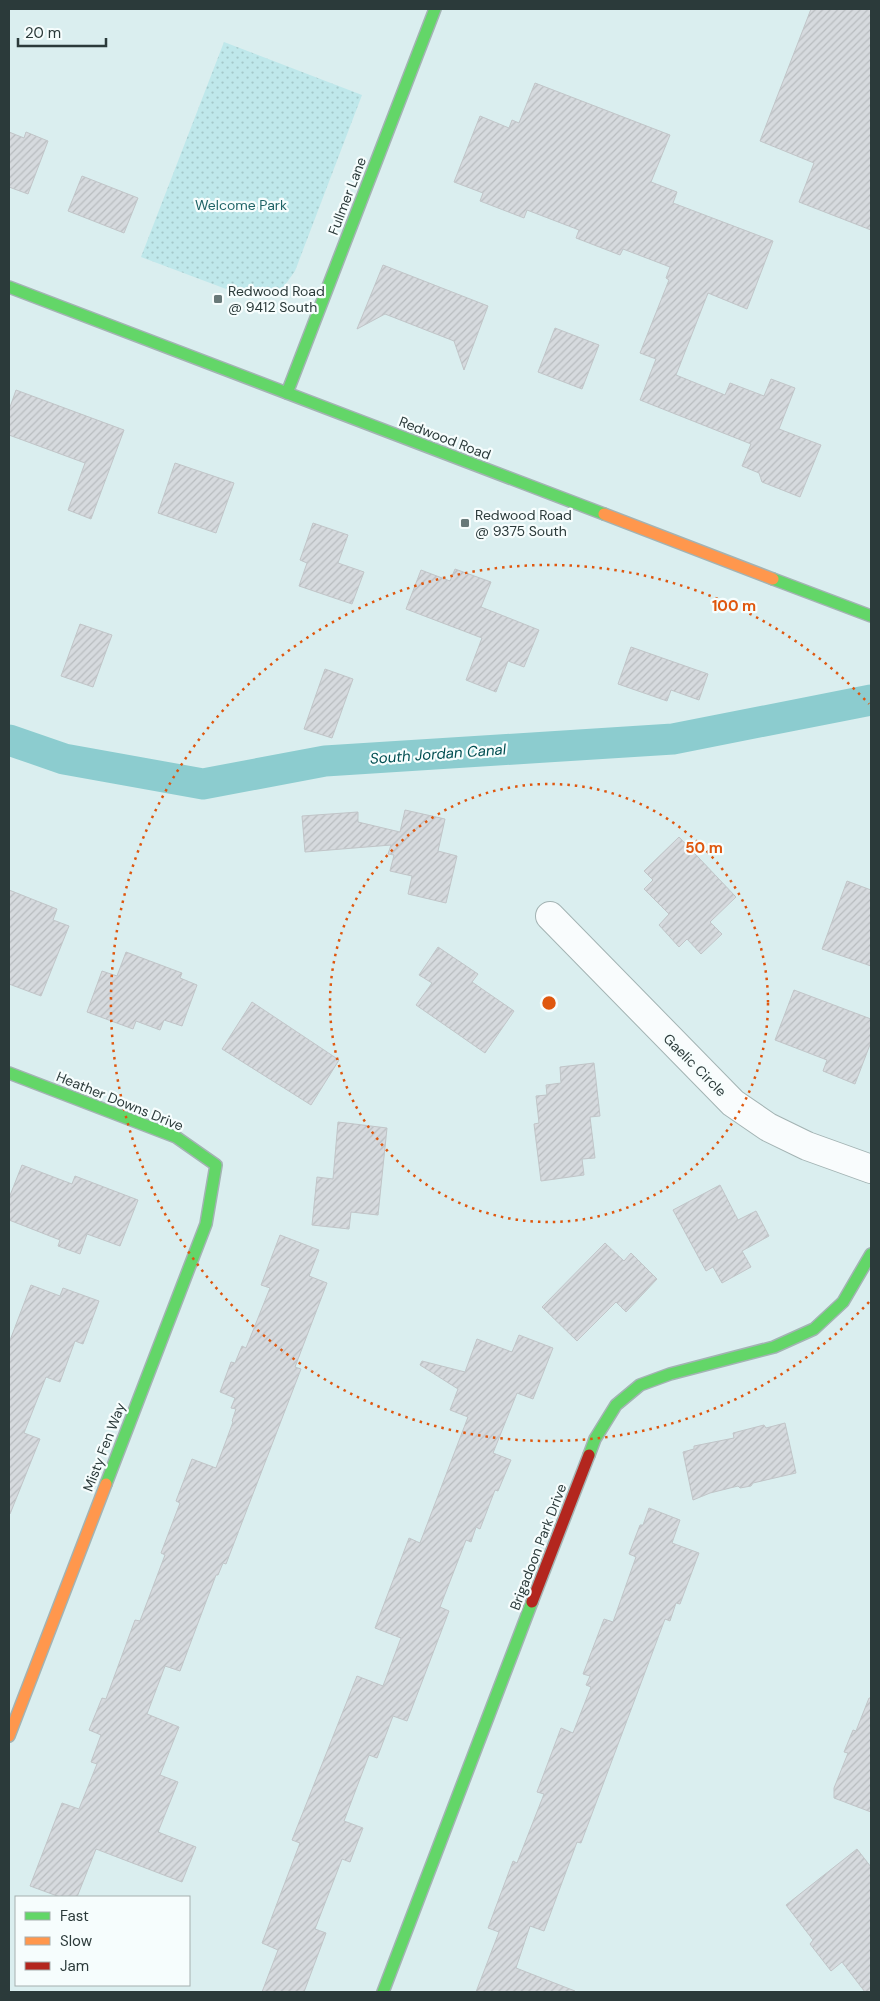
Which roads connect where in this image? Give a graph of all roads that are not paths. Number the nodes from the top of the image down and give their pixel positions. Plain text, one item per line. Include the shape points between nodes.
1 (435, 9) edge
2 (9, 287) edge
3 (287, 393) junction
4 (871, 616) edge
5 (550, 916) dead end
6 (9, 1073) edge
7 (216, 1165) joint
8 (871, 1170) edge
9 (871, 1254) edge
10 (9, 1736) edge
11 (383, 1992) edge

1 - 3 street, Fullmer Lane
2 - 3 street, Redwood Road
3 - 4 street, Redwood Road
5 - 8 street, Gaelic Circle via 733,1103 768,1127 807,1146
6 - 7 street, Heather Downs Drive via 176,1137
7 - 10 street, Misty Fen Way via 206,1224
9 - 11 street, Brigadoon Park Drive via 844,1302 814,1329 774,1348 670,1374 640,1386 616,1405 595,1438

